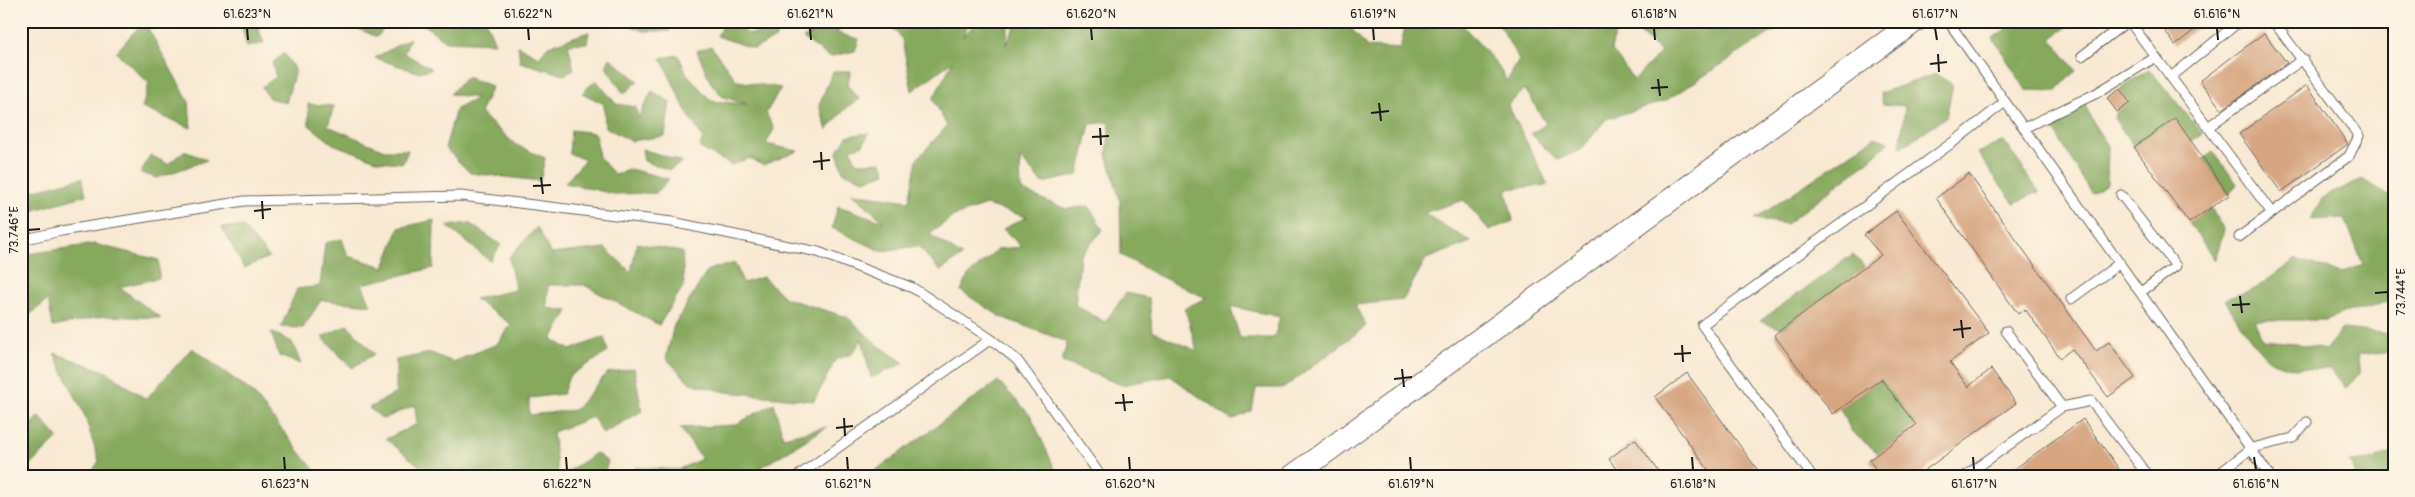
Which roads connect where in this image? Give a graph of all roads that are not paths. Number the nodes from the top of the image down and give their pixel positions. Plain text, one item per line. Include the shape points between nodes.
1 (1915, 21) edge
2 (1948, 21) edge
3 (2129, 21) edge
4 (2240, 21) edge
5 (2273, 21) edge
6 (2082, 56) dead end
7 (2156, 57) junction
8 (2303, 59) junction
9 (2170, 77) junction
10 (2005, 102) junction
11 (2208, 127) junction
12 (2024, 128) junction
13 (2122, 195) dead end
14 (2272, 213) junction
15 (2239, 237) dead end
16 (21, 240) edge
17 (2120, 263) junction
18 (2141, 292) junction
19 (2071, 299) dead end
20 (2006, 331) dead end
21 (991, 339) junction
22 (2062, 407) junction
23 (2307, 422) dead end
24 (2252, 448) junction
25 (798, 476) edge
26 (1101, 476) edge
27 (1293, 476) edge
28 (1812, 476) edge
29 (1965, 476) edge
30 (2148, 476) edge
31 (2216, 476) edge
32 (2270, 476) edge

1 - 27 street
2 - 10 lane
3 - 6 lane
3 - 7 lane
4 - 9 lane
5 - 8 lane
7 - 9 lane
7 - 12 lane via 2095,94
8 - 11 lane
8 - 14 lane via 2359,136 2349,156
9 - 11 lane
10 - 12 lane
10 - 28 lane via 1702,325
11 - 14 lane
12 - 17 lane
13 - 18 lane via 2176,266
14 - 15 lane
16 - 21 lane via 61,230 244,201 461,196 672,222 818,252 913,288
17 - 18 lane
17 - 19 lane
18 - 24 lane
20 - 22 lane
21 - 25 lane
21 - 26 lane via 1017,360
22 - 29 lane
22 - 30 lane via 2091,401
23 - 24 lane via 2293,438
24 - 31 lane
24 - 32 lane

